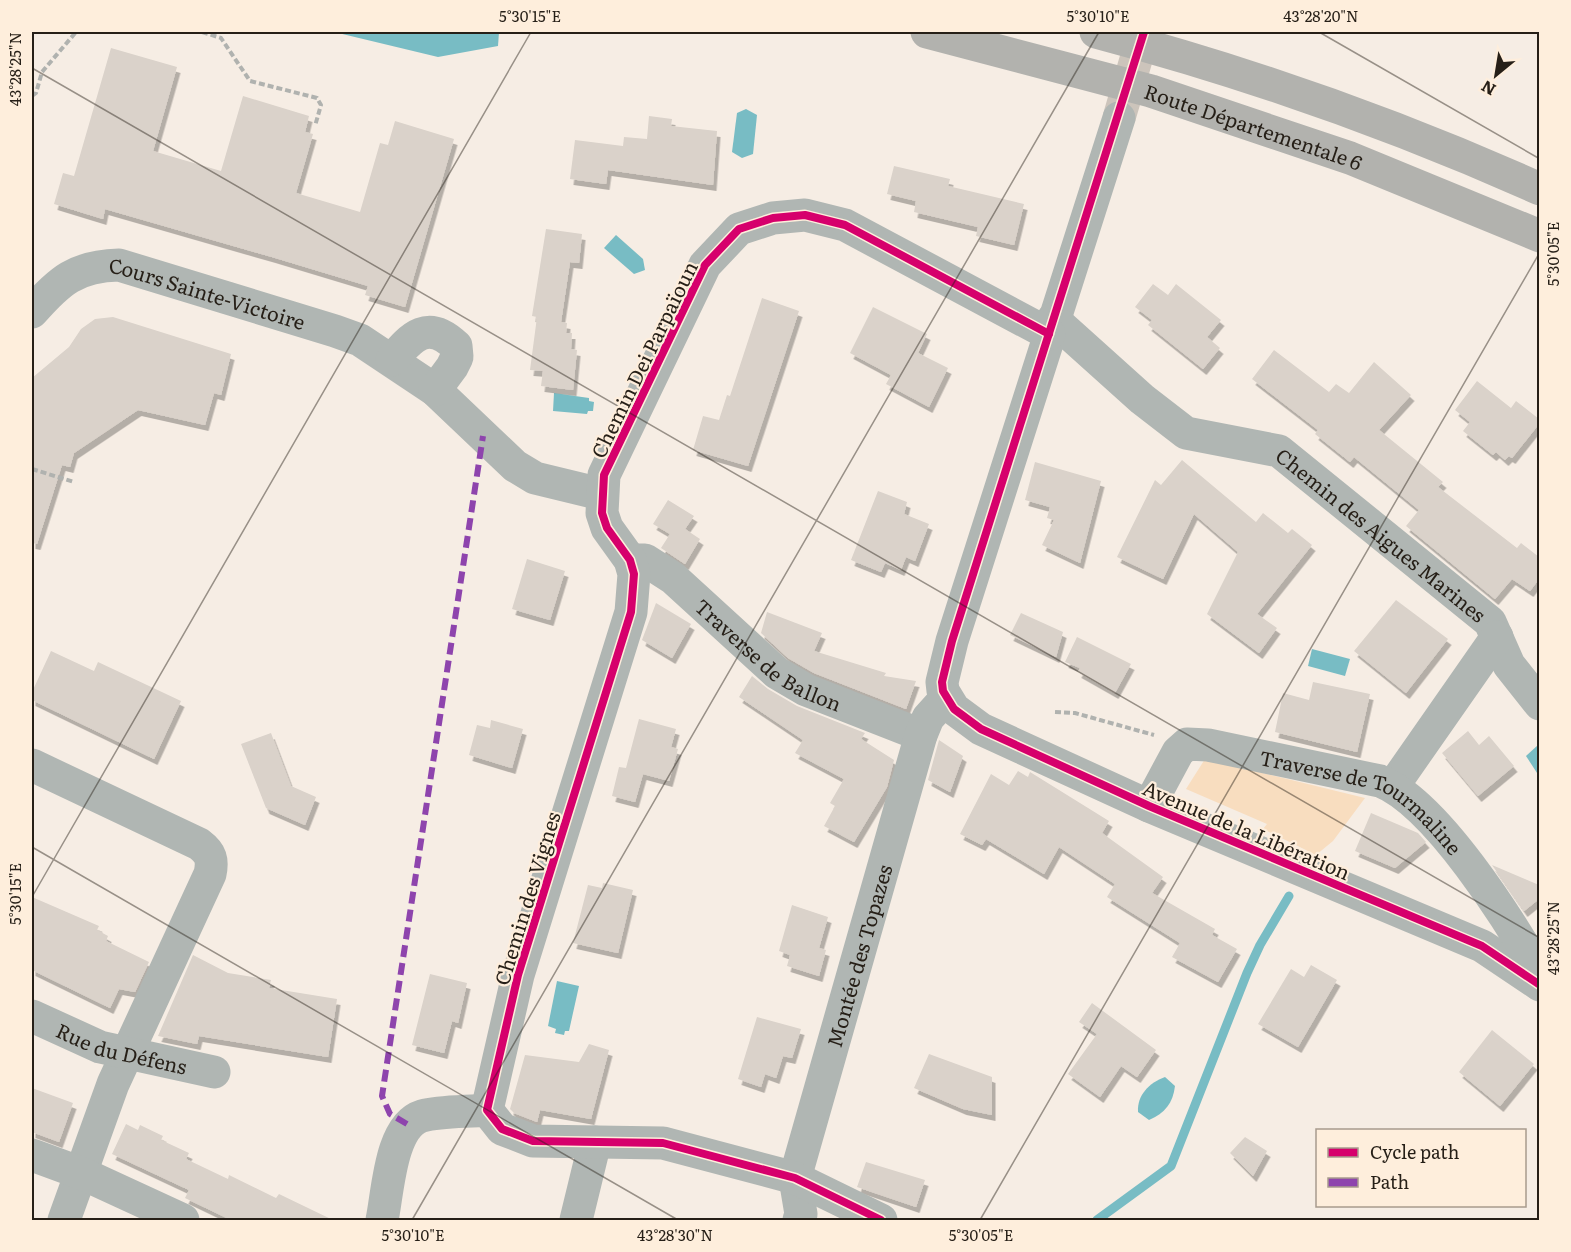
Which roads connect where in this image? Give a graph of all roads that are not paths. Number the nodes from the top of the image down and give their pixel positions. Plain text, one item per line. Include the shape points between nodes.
1 (927, 32) edge
2 (1096, 32) edge
3 (1119, 118) tunnel mouth
4 (1539, 189) edge
5 (1539, 236) edge
6 (32, 312) edge
7 (1051, 327) junction
8 (392, 360) junction
9 (435, 390) junction
10 (601, 494) junction
11 (630, 560) junction
12 (1503, 651) junction
13 (946, 698) junction
14 (1539, 704) edge
15 (921, 735) junction
16 (32, 765) edge
17 (1393, 786) junction
18 (1149, 806) junction
19 (1539, 974) edge
20 (1539, 985) edge
21 (32, 1016) edge
22 (128, 1052) junction
23 (214, 1072) dead end
24 (487, 1110) junction
25 (595, 1142) junction
26 (32, 1155) edge
27 (81, 1173) junction
28 (795, 1178) junction
29 (64, 1221) edge
30 (183, 1221) edge
31 (382, 1221) edge
32 (576, 1221) edge
33 (799, 1221) edge
34 (881, 1221) edge

1 - 5 highway, Route Départementale 6 via 1151,91 1350,158
2 - 4 highway via 1349,112
3 - 7 street
6 - 8 street, Cours Sainte-Victoire via 71,275 95,266 119,265 335,331 360,340
7 - 10 street, Chemin Dei Parpaïoun via 845,225 805,215 773,218 739,229 705,265 610,459
7 - 12 street, Chemin des Aigues Marines via 1186,433 1278,452 1490,622
7 - 13 street via 952,641 942,682
8 - 9 street, Cours Sainte-Victoire
8 - 9 street via 419,334 430,331 445,336 456,346 456,357
9 - 10 street, Cours Sainte-Victoire via 515,466 536,478
10 - 11 street via 607,528
11 - 15 street, Traverse de Ballon via 645,560 673,578 777,673 806,690
11 - 24 street, Chemin des Vignes via 634,574 631,612 518,975
12 - 14 street, Chemin des Aigues Marines
12 - 17 street
13 - 15 street, Montée des Topazes via 928,718
13 - 18 street, Avenue de la Libération via 981,729
15 - 28 street, Montée des Topazes
16 - 22 street via 199,844 211,856 210,874
17 - 18 street, Traverse de Tourmaline via 1208,745 1187,744 1178,752
17 - 19 street, Traverse de Tourmaline via 1425,814 1457,852
18 - 20 street, Avenue de la Libération via 1482,946
21 - 22 street, Rue du Défens via 86,1042
22 - 23 street, Rue du Défens
22 - 27 street
24 - 25 street via 502,1129 533,1141
24 - 31 street via 422,1116 407,1124 398,1138
25 - 28 street via 663,1143
25 - 32 street
26 - 27 street
27 - 29 street
27 - 30 street
28 - 33 street, Montée des Topazes
28 - 34 street

